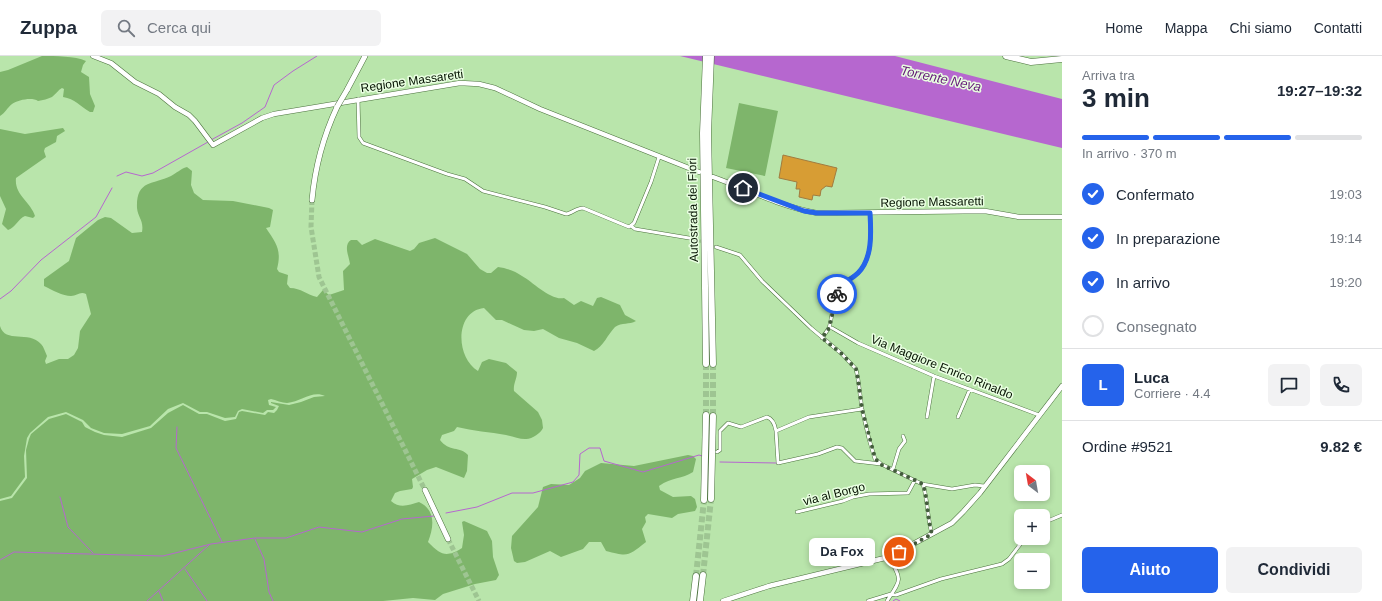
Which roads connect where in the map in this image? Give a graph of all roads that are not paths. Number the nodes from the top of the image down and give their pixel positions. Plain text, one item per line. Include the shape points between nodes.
1 (93, 56) edge
2 (365, 56) edge
3 (706, 56) edge
4 (711, 56) edge
5 (1006, 56) edge
6 (1062, 59) edge
7 (358, 99) junction
8 (705, 133) junction
9 (659, 157) junction
10 (699, 172) dead end
11 (712, 177) dead end
12 (312, 200) tunnel mouth
13 (870, 213) junction
14 (1062, 217) edge
15 (631, 226) junction
16 (695, 240) tunnel mouth
17 (716, 247) dead end
18 (829, 328) junction
19 (822, 338) junction
20 (706, 364) tunnel mouth
21 (713, 364) tunnel mouth
22 (934, 376) junction
23 (1062, 386) edge
24 (970, 389) junction
25 (862, 409) junction
26 (1039, 415) junction
27 (706, 416) tunnel mouth
28 (713, 416) tunnel mouth
29 (927, 416) dead end
30 (958, 417) dead end
31 (776, 431) junction
32 (903, 436) dead end
33 (717, 452) dead end
34 (880, 464) junction
35 (893, 469) junction
36 (915, 480) junction
37 (923, 484) junction
38 (984, 486) junction
39 (425, 490) tunnel mouth
40 (711, 499) tunnel mouth
41 (704, 500) tunnel mouth
42 (797, 512) dead end
43 (1062, 515) edge
44 (1050, 520) edge
45 (932, 534) junction
46 (448, 539) tunnel mouth
47 (1020, 545) edge
48 (889, 557) junction
49 (696, 576) tunnel mouth
50 (703, 576) tunnel mouth
51 (891, 594) junction
52 (693, 601) edge
53 (700, 601) edge
54 (723, 601) edge
55 (868, 601) edge
56 (887, 601) edge

1 - 7 street, Regione Massaretti via 111,63 134,82 159,94 189,115 212,142 274,114
2 - 12 main road, bridge via 325,132
3 - 8 highway, Autostrada dei Fiori
4 - 8 highway, Autostrada dei Fiori
5 - 6 highway via 1031,62
7 - 9 street, Regione Massaretti via 460,83 479,84
7 - 15 street via 359,137 363,143 465,179 483,191 545,206 566,214 583,208
8 - 20 highway, Autostrada dei Fiori
8 - 21 highway, Autostrada dei Fiori
9 - 10 street, Regione Massaretti
9 - 15 street
11 - 13 street, Regione Massaretti via 804,211
13 - 14 street, Regione Massaretti via 985,211 1019,217
13 - 18 street via 870,250 859,272 845,281 838,290
15 - 16 street via 635,229
17 - 19 street via 740,255 762,281
18 - 19 street
18 - 22 street, Via Maggiore Enrico Rinaldo
19 - 25 street via 856,369
22 - 24 street, Via Maggiore Enrico Rinaldo
22 - 29 street
23 - 26 street
24 - 26 street, Via Maggiore Enrico Rinaldo
24 - 30 street
25 - 31 street via 809,417
25 - 34 street via 875,458
26 - 38 street
27 - 41 highway
28 - 40 highway
31 - 33 street via 771,418 767,416 742,427 728,423 720,431 720,450
31 - 34 street via 778,463 837,447 842,448 855,461
32 - 35 street via 905,441 899,449
34 - 35 street
35 - 36 street
36 - 37 street
36 - 42 street, via al Borgo via 908,494 869,494
37 - 38 street via 952,489
37 - 45 street
38 - 45 street via 958,518
39 - 46 main road
43 - 44 street
45 - 48 street
47 - 51 street via 1002,564 941,579 896,595
48 - 51 street via 900,580
48 - 54 street via 769,586
49 - 52 highway
50 - 53 highway
51 - 55 street
51 - 56 street

